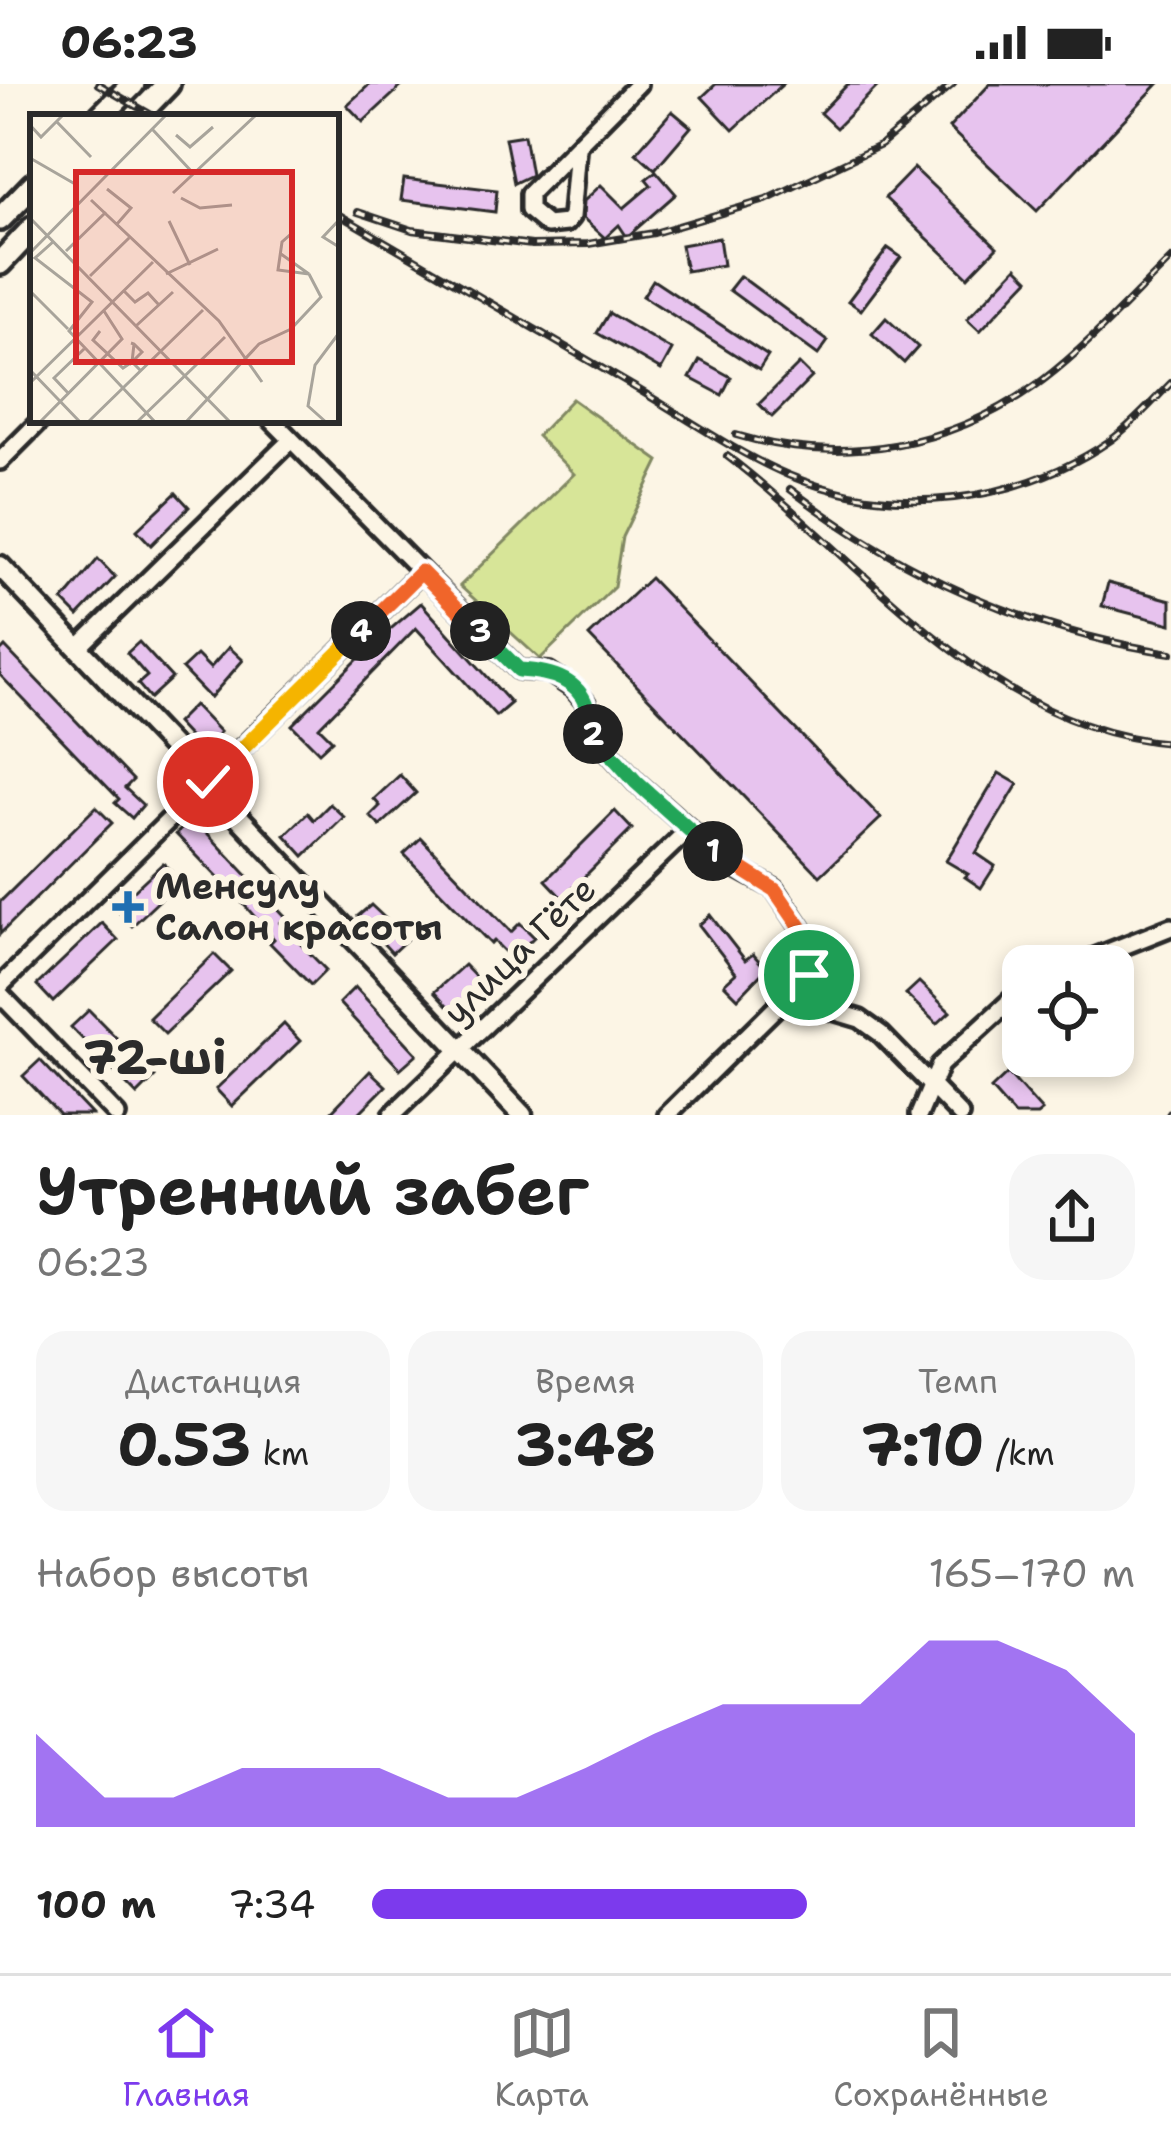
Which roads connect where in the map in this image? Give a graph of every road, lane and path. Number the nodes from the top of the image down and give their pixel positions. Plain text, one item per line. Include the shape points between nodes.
1 (133, 84) edge
2 (168, 84) edge
3 (636, 85) edge
4 (103, 114) edge
5 (139, 114) edge
6 (577, 149) junction
7 (30, 188) edge
8 (0, 219) edge
9 (30, 231) edge
10 (0, 263) edge
11 (38, 423) edge
12 (275, 423) edge
13 (291, 440) junction
14 (0, 461) edge
15 (0, 566) edge
16 (421, 572) junction
17 (78, 648) junction
18 (208, 782) junction
19 (688, 830) junction
20 (1171, 927) edge
21 (1126, 945) edge
22 (809, 975) junction
23 (0, 990) edge
24 (1002, 1008) edge
25 (460, 1047) junction
26 (931, 1085) junction
27 (117, 1115) edge
28 (392, 1115) edge
29 (522, 1115) edge
30 (667, 1115) edge
31 (919, 1115) edge
32 (960, 1115) edge

1 - 4 highway
2 - 5 highway
3 - 6 street
6 - 6 street via 529,194 529,210 547,225 571,218
7 - 8 highway
9 - 10 highway
11 - 14 street
12 - 13 street
13 - 16 street
13 - 17 street
15 - 17 main road
16 - 18 street
16 - 19 street via 519,670 549,672 574,689 586,703 590,731
17 - 18 main road
18 - 23 street
18 - 25 main road
19 - 22 street via 775,890 801,928
19 - 25 street, улица Гёте
20 - 21 street
22 - 26 street via 830,1010 881,1034
22 - 30 street
23 - 27 street
24 - 26 street via 940,1065
25 - 28 street, улица Гёте
25 - 29 main road
26 - 31 street
26 - 32 street

